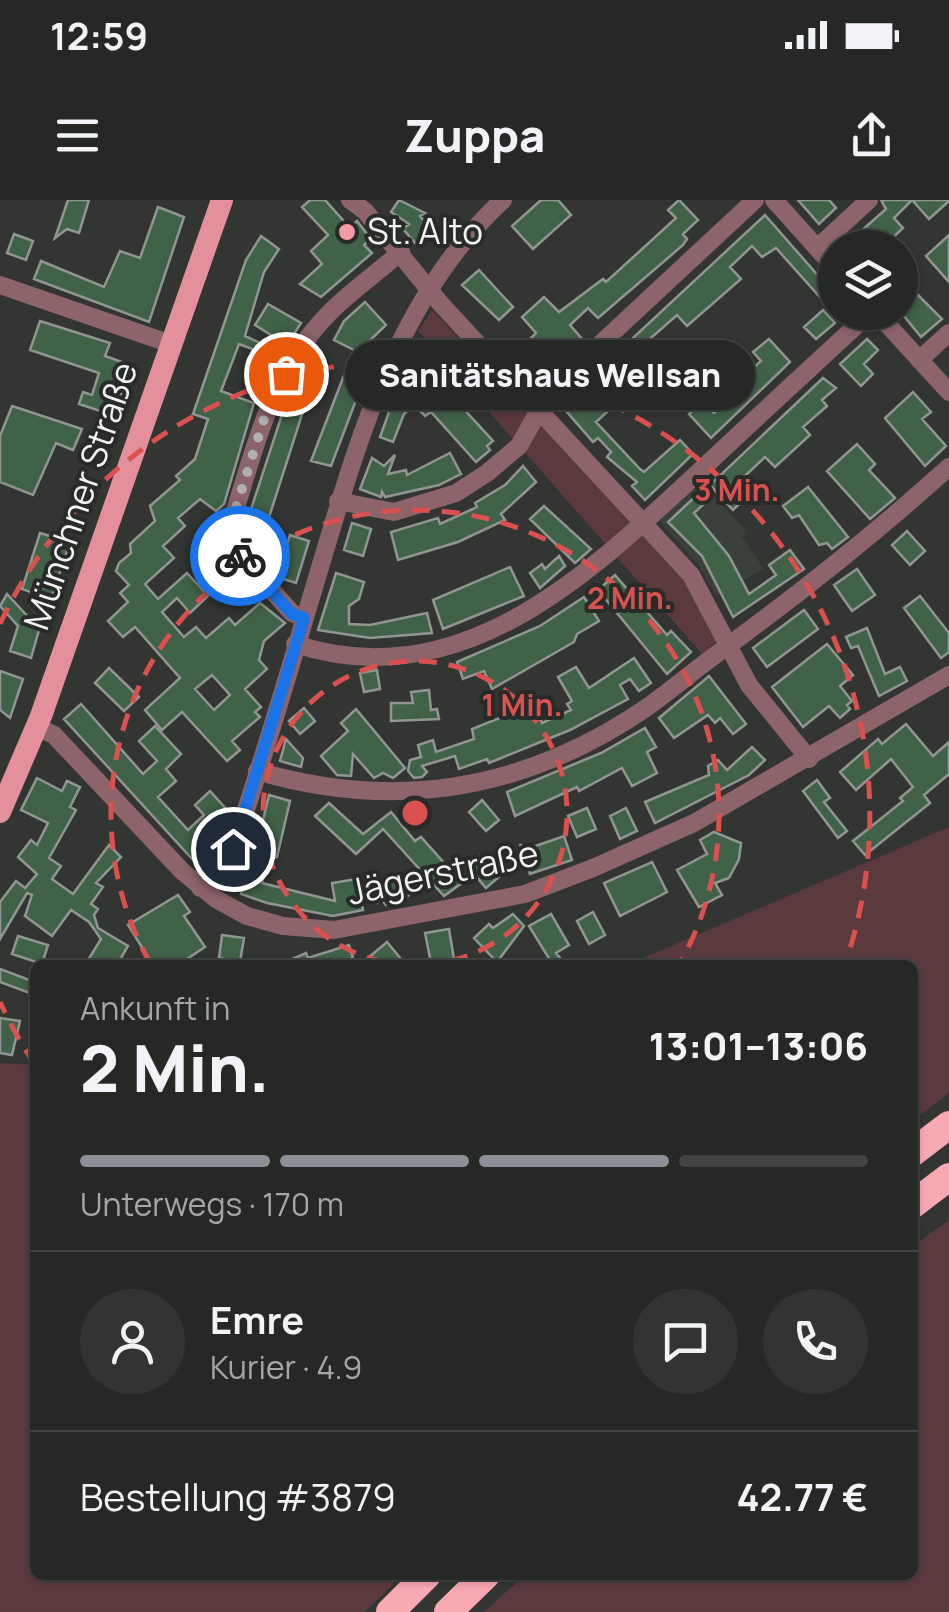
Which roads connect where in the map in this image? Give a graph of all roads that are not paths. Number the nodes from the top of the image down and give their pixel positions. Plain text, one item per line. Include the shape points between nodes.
1 (222, 200) edge
2 (350, 200) edge
3 (504, 200) edge
4 (755, 200) edge
5 (774, 200) edge
6 (869, 200) edge
7 (817, 248) joint
8 (401, 252) junction
9 (432, 291) junction
10 (4, 292) edge
11 (853, 330) edge
12 (891, 330) edge
13 (949, 333) edge
14 (171, 344) junction
15 (920, 360) junction
16 (949, 392) edge
17 (540, 406) junction
18 (949, 467) edge
19 (338, 501) junction
20 (644, 522) junction
21 (304, 618) junction
22 (295, 644) junction
23 (728, 645) junction
24 (949, 675) edge
25 (37, 727) junction
26 (809, 759) junction
27 (257, 771) junction
28 (0, 812) edge
29 (200, 888) junction
30 (949, 1125) edge
31 (918, 1148) edge
32 (949, 1178) edge
33 (918, 1201) edge
34 (422, 1580) edge
35 (481, 1580) edge
36 (390, 1612) edge
37 (448, 1612) edge

1 - 14 main road, Münchner Straße
2 - 8 street
3 - 9 street
4 - 17 street
5 - 7 street
6 - 7 street
8 - 9 street
8 - 21 street via 324,319 300,351 265,416 229,530 232,546 292,614
9 - 17 street
9 - 19 street via 386,370
10 - 14 street
11 - 20 street
12 - 15 street
13 - 15 street
14 - 25 main road, Münchner Straße
15 - 16 street
17 - 19 street via 519,446 456,492 394,512
17 - 20 street
18 - 23 street via 857,550
19 - 21 street
20 - 22 street via 571,586 461,642 375,656
20 - 23 street via 691,575
21 - 22 street
22 - 27 street
23 - 26 street via 759,700
23 - 27 street via 645,709 576,748 491,780 375,794
24 - 26 street, Jägerstraße
25 - 28 main road, Münchner Straße
25 - 29 street, Jägerstraße via 54,735
26 - 29 street, Jägerstraße via 694,824 525,894 334,930 247,916
27 - 29 street via 233,849
30 - 31 highway
32 - 33 highway
34 - 36 highway
35 - 37 highway

